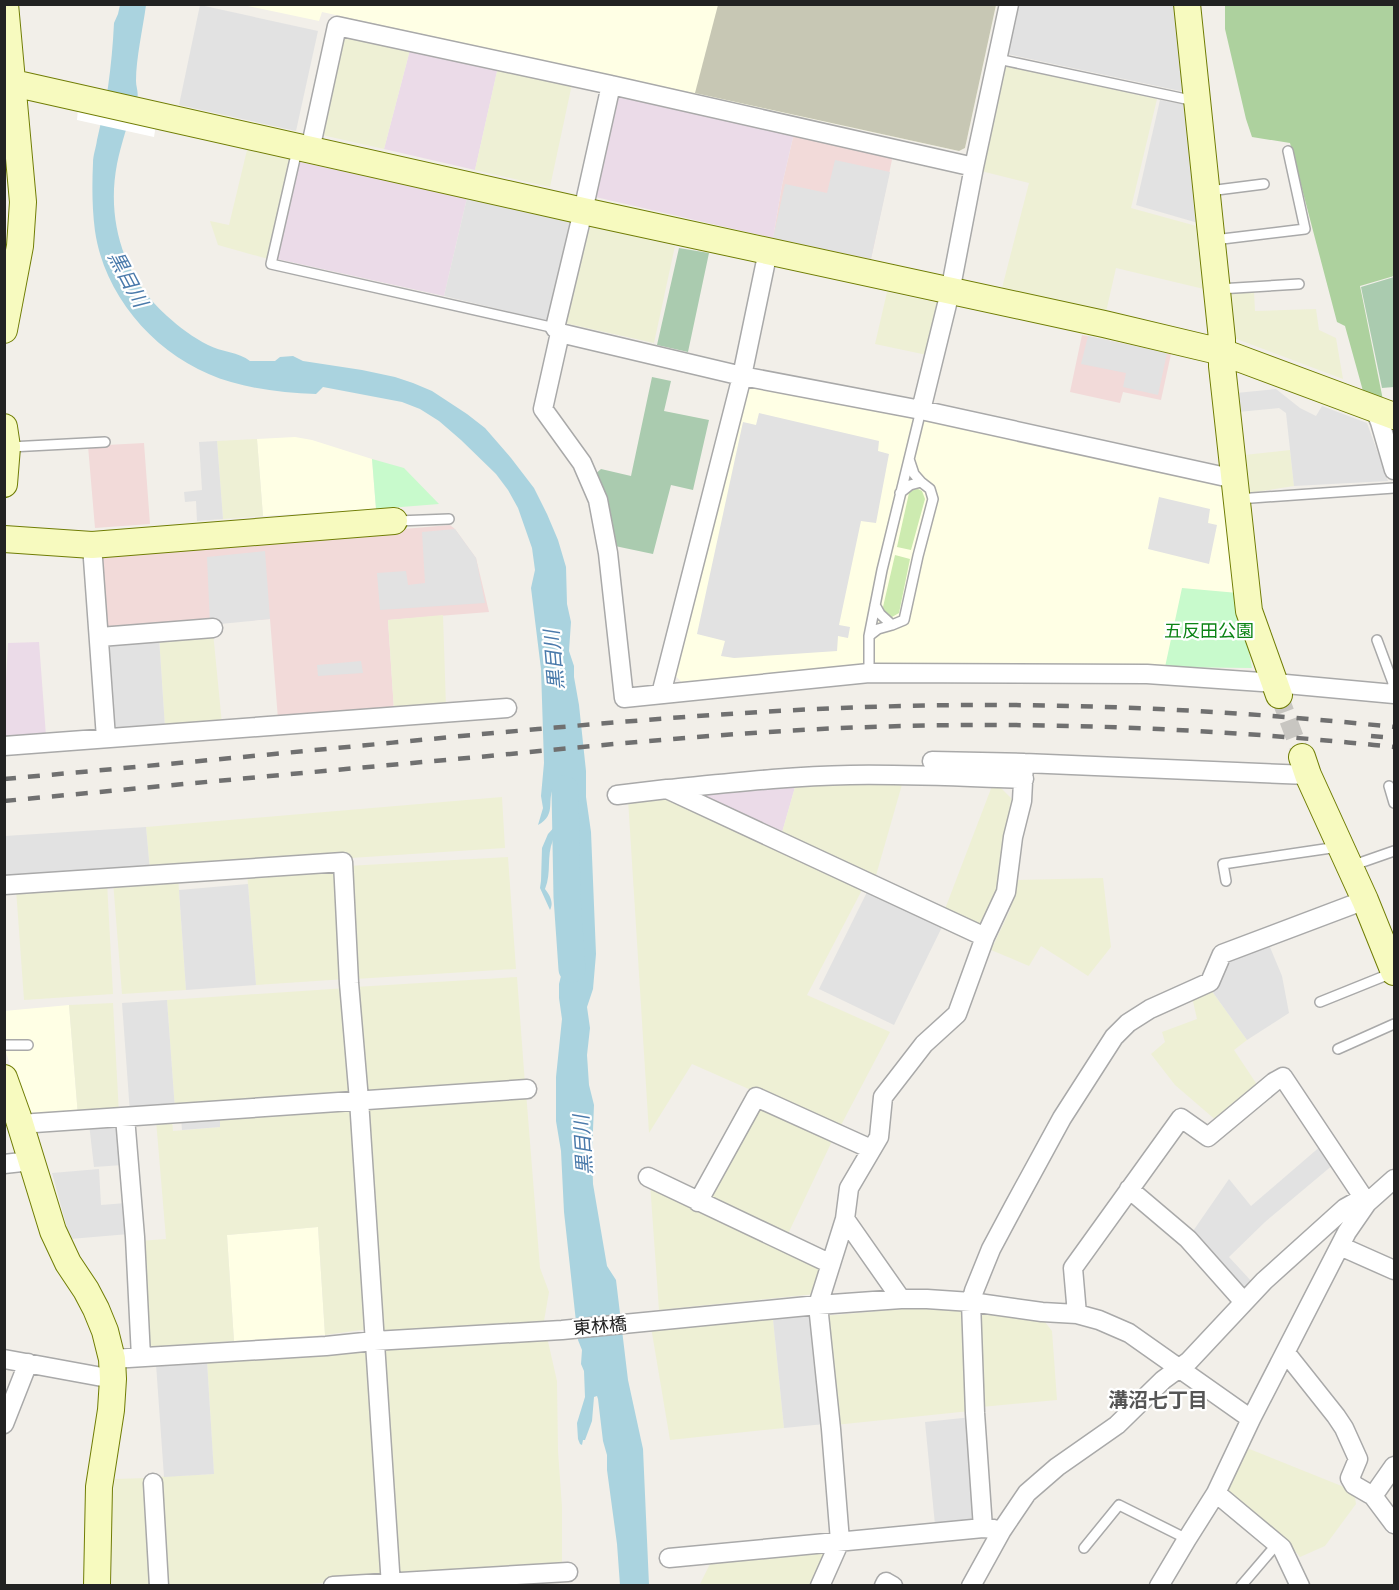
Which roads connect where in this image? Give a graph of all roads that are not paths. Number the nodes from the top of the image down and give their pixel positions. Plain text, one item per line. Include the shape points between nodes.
1 (5, 4) edge
2 (1009, 4) edge
3 (1187, 4) edge
4 (998, 59) junction
5 (8, 82) edge
6 (610, 85) junction
7 (1197, 101) junction
8 (304, 148) junction
9 (1288, 152) dead end
10 (974, 167) junction
11 (1264, 184) dead end
12 (1206, 191) junction
13 (583, 211) junction
14 (1211, 241) junction
15 (768, 251) junction
16 (9, 281) edge
17 (1299, 284) dead end
18 (1216, 289) junction
19 (950, 292) junction
20 (4, 330) edge
21 (558, 331) junction
22 (1222, 352) junction
23 (742, 376) junction
24 (921, 410) junction
25 (1384, 412) edge
26 (6, 437) edge
27 (105, 441) dead end
28 (909, 459) junction
29 (1395, 470) edge
30 (921, 482) junction
31 (4, 484) edge
32 (1395, 488) edge
33 (1236, 489) junction
34 (900, 493) junction
35 (449, 519) dead end
36 (394, 521) joint
37 (4, 539) edge
38 (92, 545) junction
39 (875, 605) junction
40 (892, 625) junction
41 (213, 628) dead end
42 (868, 636) junction
43 (100, 637) junction
44 (1377, 640) dead end
45 (869, 673) junction
46 (1277, 689) junction
47 (661, 694) junction
48 (1393, 694) edge
49 (507, 708) dead end
50 (106, 738) junction
51 (4, 746) edge
52 (932, 761) dead end
53 (1305, 766) joint
54 (1024, 771) junction
55 (1389, 786) dead end
56 (667, 789) junction
57 (617, 795) dead end
58 (1395, 803) edge
59 (1395, 851) edge
60 (1344, 856) junction
61 (1226, 881) dead end
62 (4, 885) edge
63 (1365, 900) junction
64 (985, 937) junction
65 (1394, 972) edge
66 (1320, 1002) dead end
67 (1395, 1024) edge
68 (4, 1044) edge
69 (28, 1045) dead end
70 (1338, 1049) dead end
71 (4, 1078) edge
72 (527, 1089) dead end
73 (359, 1100) junction
74 (125, 1117) junction
75 (14, 1119) edge
76 (872, 1149) junction
77 (31, 1161) junction
78 (4, 1164) edge
79 (648, 1177) dead end
80 (1395, 1179) edge
81 (1130, 1189) junction
82 (698, 1202) junction
83 (1367, 1203) junction
84 (845, 1219) junction
85 (1340, 1246) junction
86 (831, 1264) junction
87 (1395, 1270) edge
88 (901, 1299) junction
89 (971, 1302) junction
90 (1244, 1302) junction
91 (818, 1305) junction
92 (1077, 1314) junction
93 (374, 1341) junction
94 (1286, 1353) junction
95 (141, 1357) junction
96 (4, 1359) edge
97 (28, 1362) junction
98 (113, 1369) junction
99 (1179, 1369) junction
100 (1251, 1419) junction
101 (4, 1425) edge
102 (1395, 1466) edge
103 (153, 1483) dead end
104 (1216, 1493) junction
105 (1373, 1496) junction
106 (1395, 1524) edge
107 (983, 1528) junction
108 (1002, 1530) junction
109 (1187, 1539) junction
110 (840, 1541) junction
111 (1277, 1544) junction
112 (1084, 1548) dead end
113 (669, 1558) dead end
114 (568, 1572) dead end
115 (391, 1583) edge
116 (97, 1586) edge
117 (159, 1586) edge
118 (333, 1586) edge
119 (820, 1586) edge
120 (884, 1586) edge
121 (893, 1586) edge
122 (971, 1586) edge
123 (1159, 1586) edge
124 (1241, 1586) edge
125 (1300, 1586) edge

1 - 5 street
2 - 4 street
3 - 7 street
4 - 7 lane
4 - 10 street
5 - 8 street
5 - 16 street via 23,202 20,246
6 - 8 street via 337,26
6 - 10 street
6 - 13 street
7 - 12 street
8 - 13 street
8 - 21 lane via 271,264
9 - 14 lane via 1305,229
10 - 19 street
11 - 12 lane
12 - 14 street
13 - 15 street
13 - 21 street
14 - 18 street
15 - 19 street
15 - 23 street
16 - 20 street
17 - 18 lane
18 - 22 street
19 - 22 street
19 - 24 street
21 - 23 street
21 - 47 street via 543,409 582,463 598,500 608,553 624,698
22 - 25 street
22 - 33 street
23 - 24 street
23 - 47 street
24 - 28 lane
24 - 33 street
25 - 29 street via 1380,422
26 - 27 lane
26 - 31 street
28 - 30 lane
28 - 34 lane
30 - 34 lane
30 - 40 lane via 930,489 933,499 904,620
32 - 33 lane
33 - 46 street via 1249,611
34 - 39 lane
35 - 36 lane
36 - 38 street
37 - 38 street
38 - 43 street
39 - 40 lane
39 - 42 lane
40 - 42 lane
41 - 43 street
42 - 45 lane
43 - 50 street
44 - 48 lane via 1393,683
45 - 46 street via 1147,674
45 - 47 street
46 - 48 street
49 - 50 street
50 - 51 street
52 - 54 street
53 - 54 street
53 - 60 street
54 - 56 street via 785,778
54 - 64 street via 1006,892
55 - 58 lane
56 - 57 street
56 - 64 street
59 - 60 lane
60 - 61 lane via 1223,864
60 - 63 street
62 - 73 street via 343,862
63 - 65 street
63 - 89 street via 1222,954 1210,981 1150,1009 1114,1037 1057,1128 991,1249
64 - 76 street via 957,1014 924,1044 883,1097 879,1137
65 - 66 lane
67 - 70 lane
68 - 69 lane
71 - 75 street
72 - 73 street
73 - 74 street
73 - 93 street
74 - 75 street
74 - 95 street
75 - 77 street
76 - 82 street via 756,1097
76 - 84 street via 849,1188
77 - 78 street
77 - 98 street via 58,1245 105,1331
79 - 82 street
80 - 83 street
81 - 83 street via 1182,1118 1208,1137 1283,1077
81 - 90 street via 1188,1239
81 - 92 street via 1073,1268
82 - 86 street
83 - 85 street
83 - 90 street via 1345,1208
84 - 86 street
84 - 88 street
85 - 87 street
85 - 94 street
86 - 91 street
88 - 89 street, 東林橋
88 - 91 street, 東林橋
89 - 92 street, 東林橋
89 - 107 street
90 - 99 street
91 - 93 street, 東林橋 via 562,1330
91 - 110 street
92 - 99 street, 東林橋 via 1129,1334
93 - 95 street, 東林橋
93 - 115 street
94 - 100 street
94 - 105 street via 1344,1428 1358,1459 1350,1479
95 - 98 street, 東林橋
96 - 97 street, 東林橋
97 - 98 street, 東林橋
97 - 101 street
98 - 116 street via 108,1439 99,1487
99 - 100 street, 東林橋
99 - 108 street via 1117,1425 1027,1493
100 - 104 street
102 - 105 street
103 - 117 street
104 - 109 street
104 - 111 street
105 - 106 street
107 - 108 street
107 - 110 street
108 - 122 street
109 - 112 lane via 1119,1505
109 - 123 street
110 - 113 street
110 - 119 street
111 - 124 lane
111 - 125 street
114 - 115 street
115 - 118 street
120 - 121 street via 886,1582

